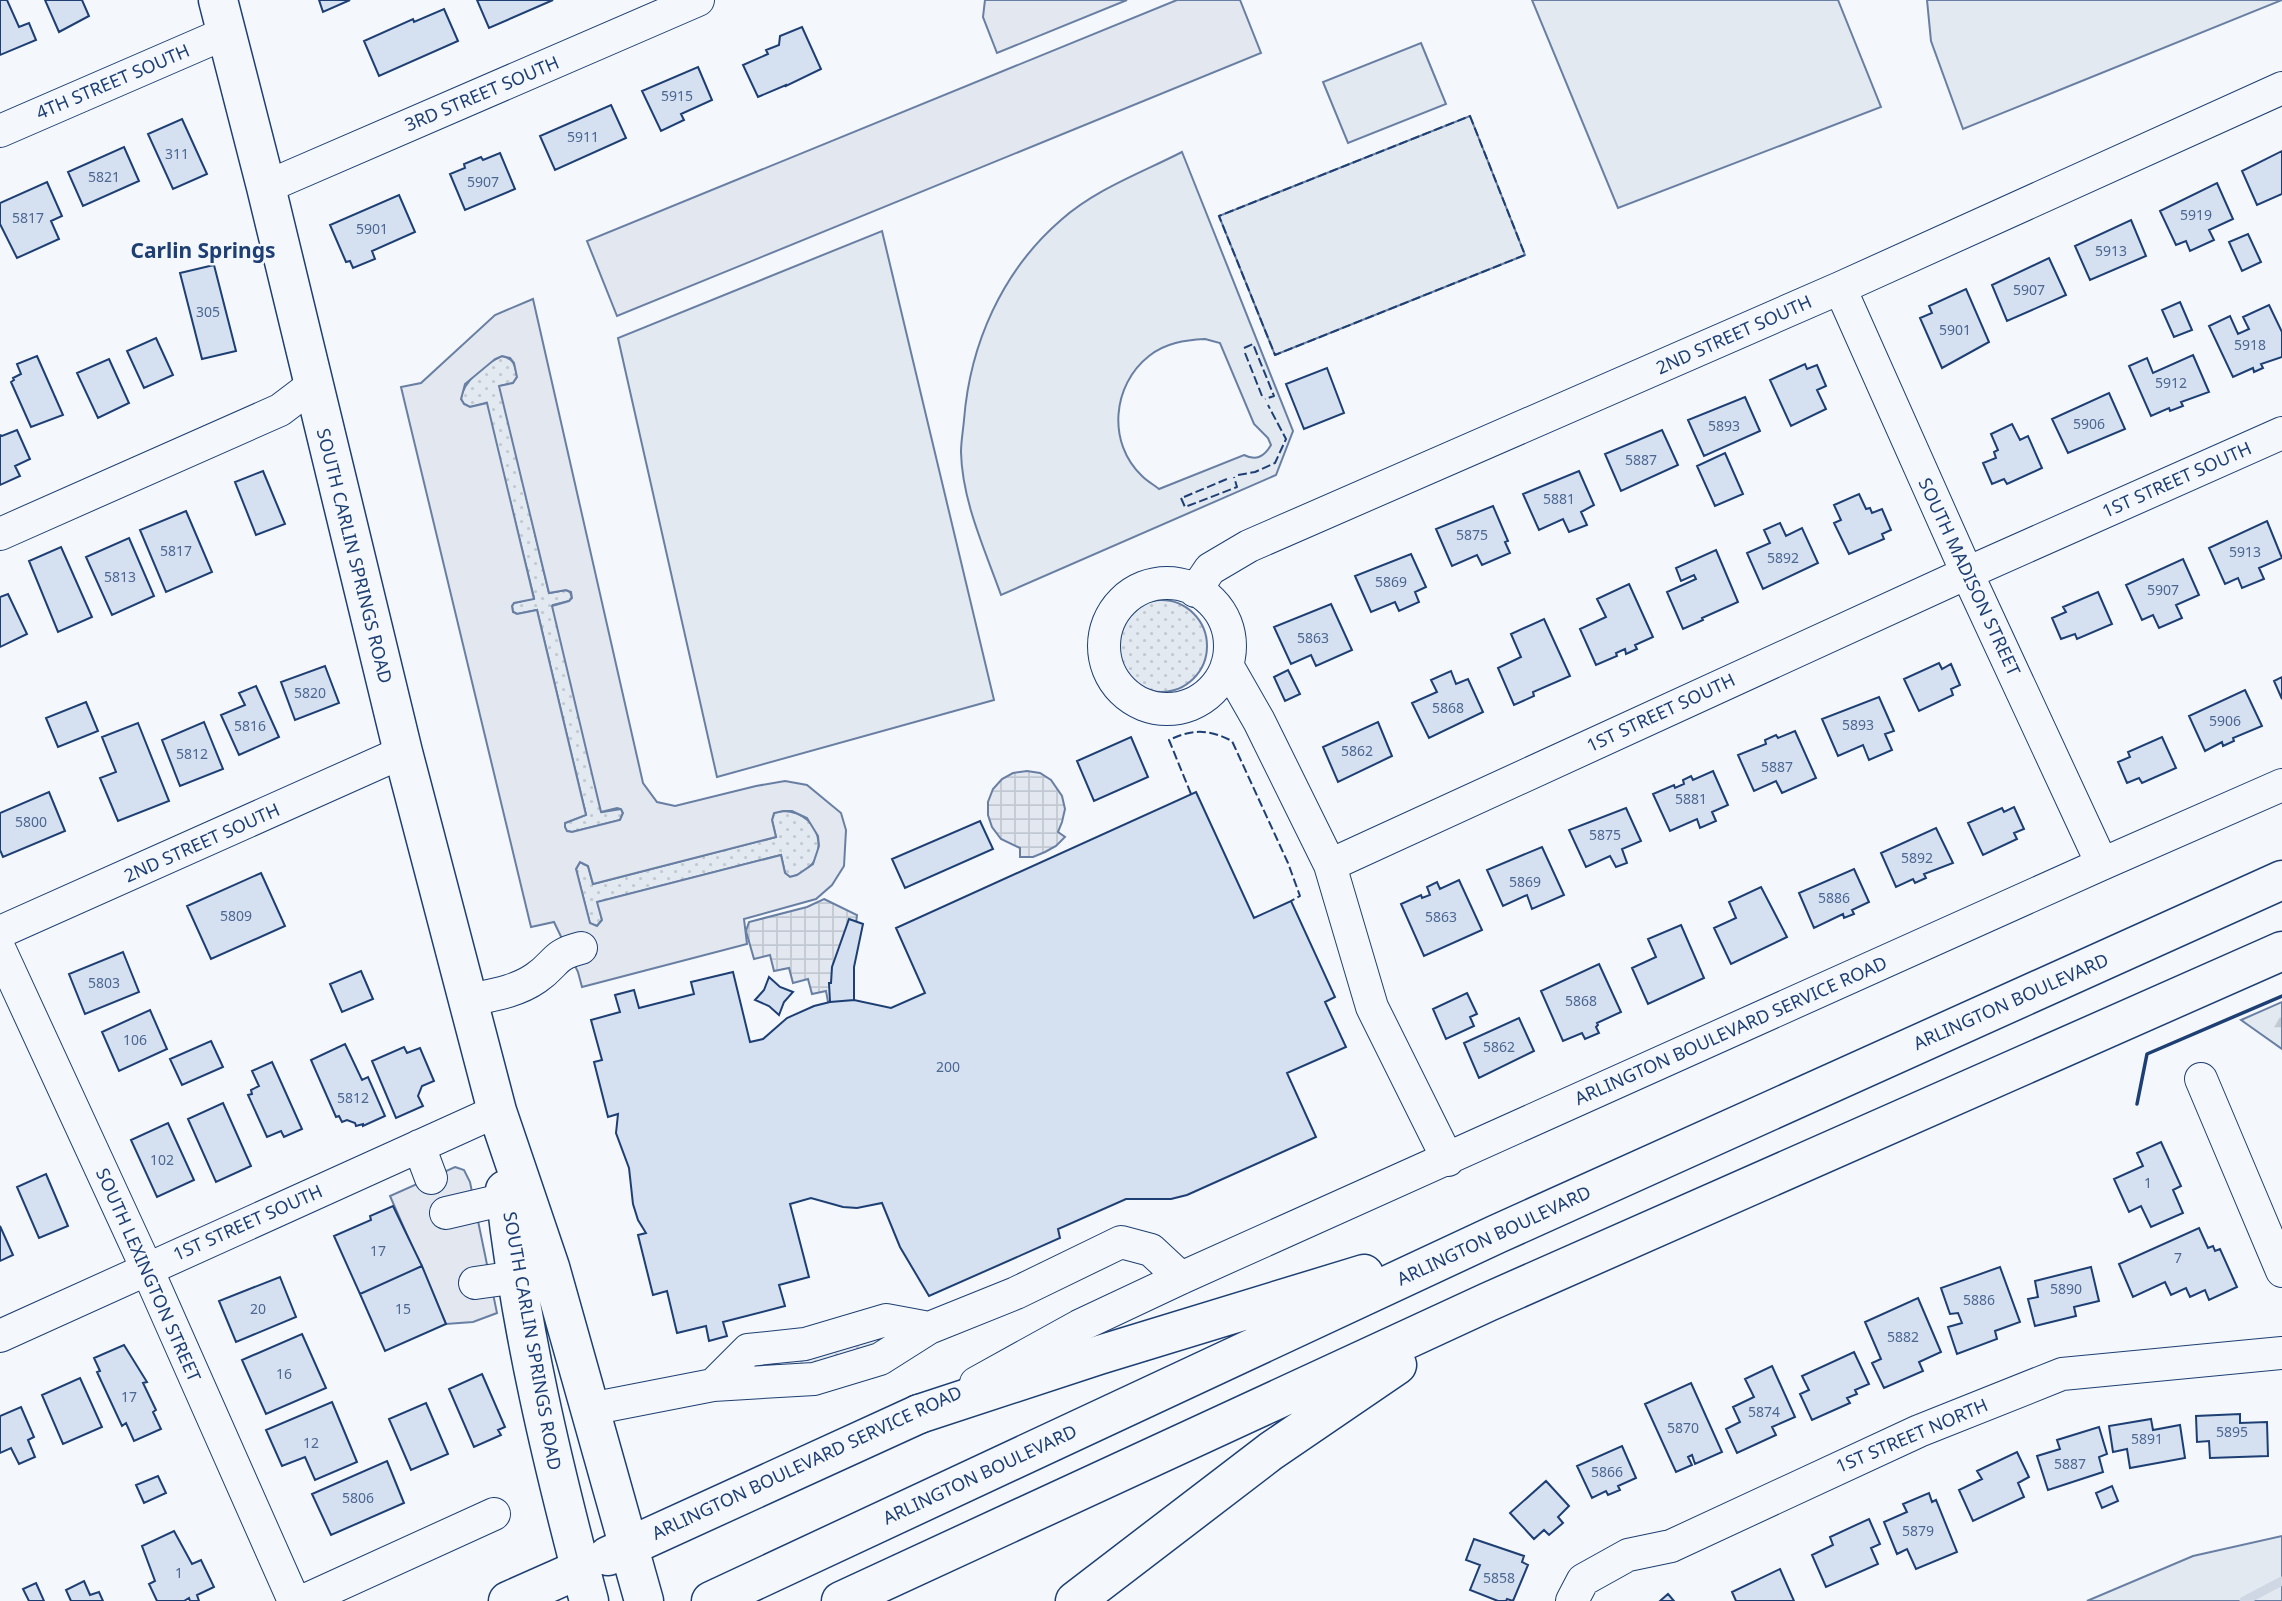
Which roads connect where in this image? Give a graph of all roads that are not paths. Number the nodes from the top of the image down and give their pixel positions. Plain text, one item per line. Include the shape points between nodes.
1 (698, 0) edge
2 (222, 17) edge
3 (2282, 88) edge
4 (0, 131) edge
5 (266, 187) junction
6 (1840, 288) junction
7 (313, 385) junction
8 (2282, 433) edge
9 (0, 534) edge
10 (1966, 573) junction
11 (1195, 591) junction
12 (1227, 665) junction
13 (403, 752) junction
14 (2282, 785) edge
15 (2102, 864) junction
16 (1331, 865) junction
17 (2282, 880) edge
18 (0, 933) edge
19 (581, 948) dead end
20 (0, 950) edge
21 (2282, 951) edge
22 (468, 1000) junction
23 (2201, 1079) dead end
24 (496, 1111) junction
25 (419, 1146) junction
26 (1448, 1160) junction
27 (431, 1178) dead end
28 (506, 1199) junction
29 (446, 1213) dead end
30 (1497, 1234) junction
31 (147, 1269) junction
32 (2282, 1271) edge
33 (517, 1277) junction
34 (1181, 1278) junction
35 (475, 1283) dead end
36 (1488, 1303) junction
37 (0, 1336) edge
38 (2282, 1353) edge
39 (532, 1354) junction
40 (590, 1409) junction
41 (919, 1414) junction
42 (494, 1514) dead end
43 (629, 1546) junction
44 (585, 1585) edge
45 (294, 1601) edge
46 (303, 1601) edge
47 (508, 1601) edge
48 (644, 1601) edge
49 (711, 1601) edge
50 (841, 1601) edge
51 (1075, 1601) edge
52 (1572, 1601) edge

1 - 5 street, 3RD STREET SOUTH
2 - 4 street, 4TH STREET SOUTH
2 - 5 main road, SOUTH CARLIN SPRINGS ROAD
3 - 6 street, 2ND STREET SOUTH
5 - 7 main road, SOUTH CARLIN SPRINGS ROAD
6 - 10 street, SOUTH MADISON STREET
6 - 11 street, 2ND STREET SOUTH via 1250,547 1210,569
7 - 9 street via 281,410
7 - 13 main road, SOUTH CARLIN SPRINGS ROAD
8 - 10 street, 1ST STREET SOUTH
10 - 15 street, SOUTH MADISON STREET
10 - 16 street, 1ST STREET SOUTH
11 - 12 street via 1219,610 1228,630
11 - 12 street via 1171,583 1149,586 1124,600 1106,629 1106,666 1116,685 1133,700 1153,708 1177,709 1198,701 1217,685
12 - 16 street
13 - 18 street, 2ND STREET SOUTH
13 - 22 main road, SOUTH CARLIN SPRINGS ROAD
14 - 15 street, ARLINGTON BOULEVARD SERVICE ROAD
15 - 26 street, ARLINGTON BOULEVARD SERVICE ROAD
16 - 26 street via 1372,1007
17 - 30 main road, ARLINGTON BOULEVARD
19 - 22 street via 562,953 537,978 511,991
20 - 31 street, SOUTH LEXINGTON STREET
21 - 36 main road
22 - 24 main road, SOUTH CARLIN SPRINGS ROAD
23 - 32 street
24 - 25 street, 1ST STREET SOUTH
24 - 28 main road, SOUTH CARLIN SPRINGS ROAD
24 - 40 main road, SOUTH CARLIN SPRINGS ROAD via 550,1267
25 - 27 street
25 - 31 street, 1ST STREET SOUTH
26 - 34 street, ARLINGTON BOULEVARD SERVICE ROAD
28 - 29 street
28 - 33 main road, SOUTH CARLIN SPRINGS ROAD
30 - 41 main road via 1099,1354
30 - 49 main road, ARLINGTON BOULEVARD
31 - 37 street, 1ST STREET SOUTH
31 - 45 street, SOUTH LEXINGTON STREET
33 - 35 street
33 - 39 main road, SOUTH CARLIN SPRINGS ROAD
34 - 40 street via 1151,1250 1121,1241 1016,1293 929,1328 886,1320 805,1344 748,1350 713,1385
34 - 41 street, ARLINGTON BOULEVARD SERVICE ROAD via 1079,1326
36 - 50 main road
36 - 51 main road via 1270,1451
38 - 52 street, 1ST STREET NORTH via 2062,1374 1919,1431 1671,1545 1628,1555 1583,1580
39 - 40 main road
39 - 44 main road, SOUTH CARLIN SPRINGS ROAD via 570,1536
40 - 43 main road, SOUTH CARLIN SPRINGS ROAD
41 - 43 main road, ARLINGTON BOULEVARD SERVICE ROAD
42 - 46 street
43 - 44 main road, ARLINGTON BOULEVARD SERVICE ROAD
43 - 48 main road, SOUTH CARLIN SPRINGS ROAD
44 - 47 main road, ARLINGTON BOULEVARD SERVICE ROAD

